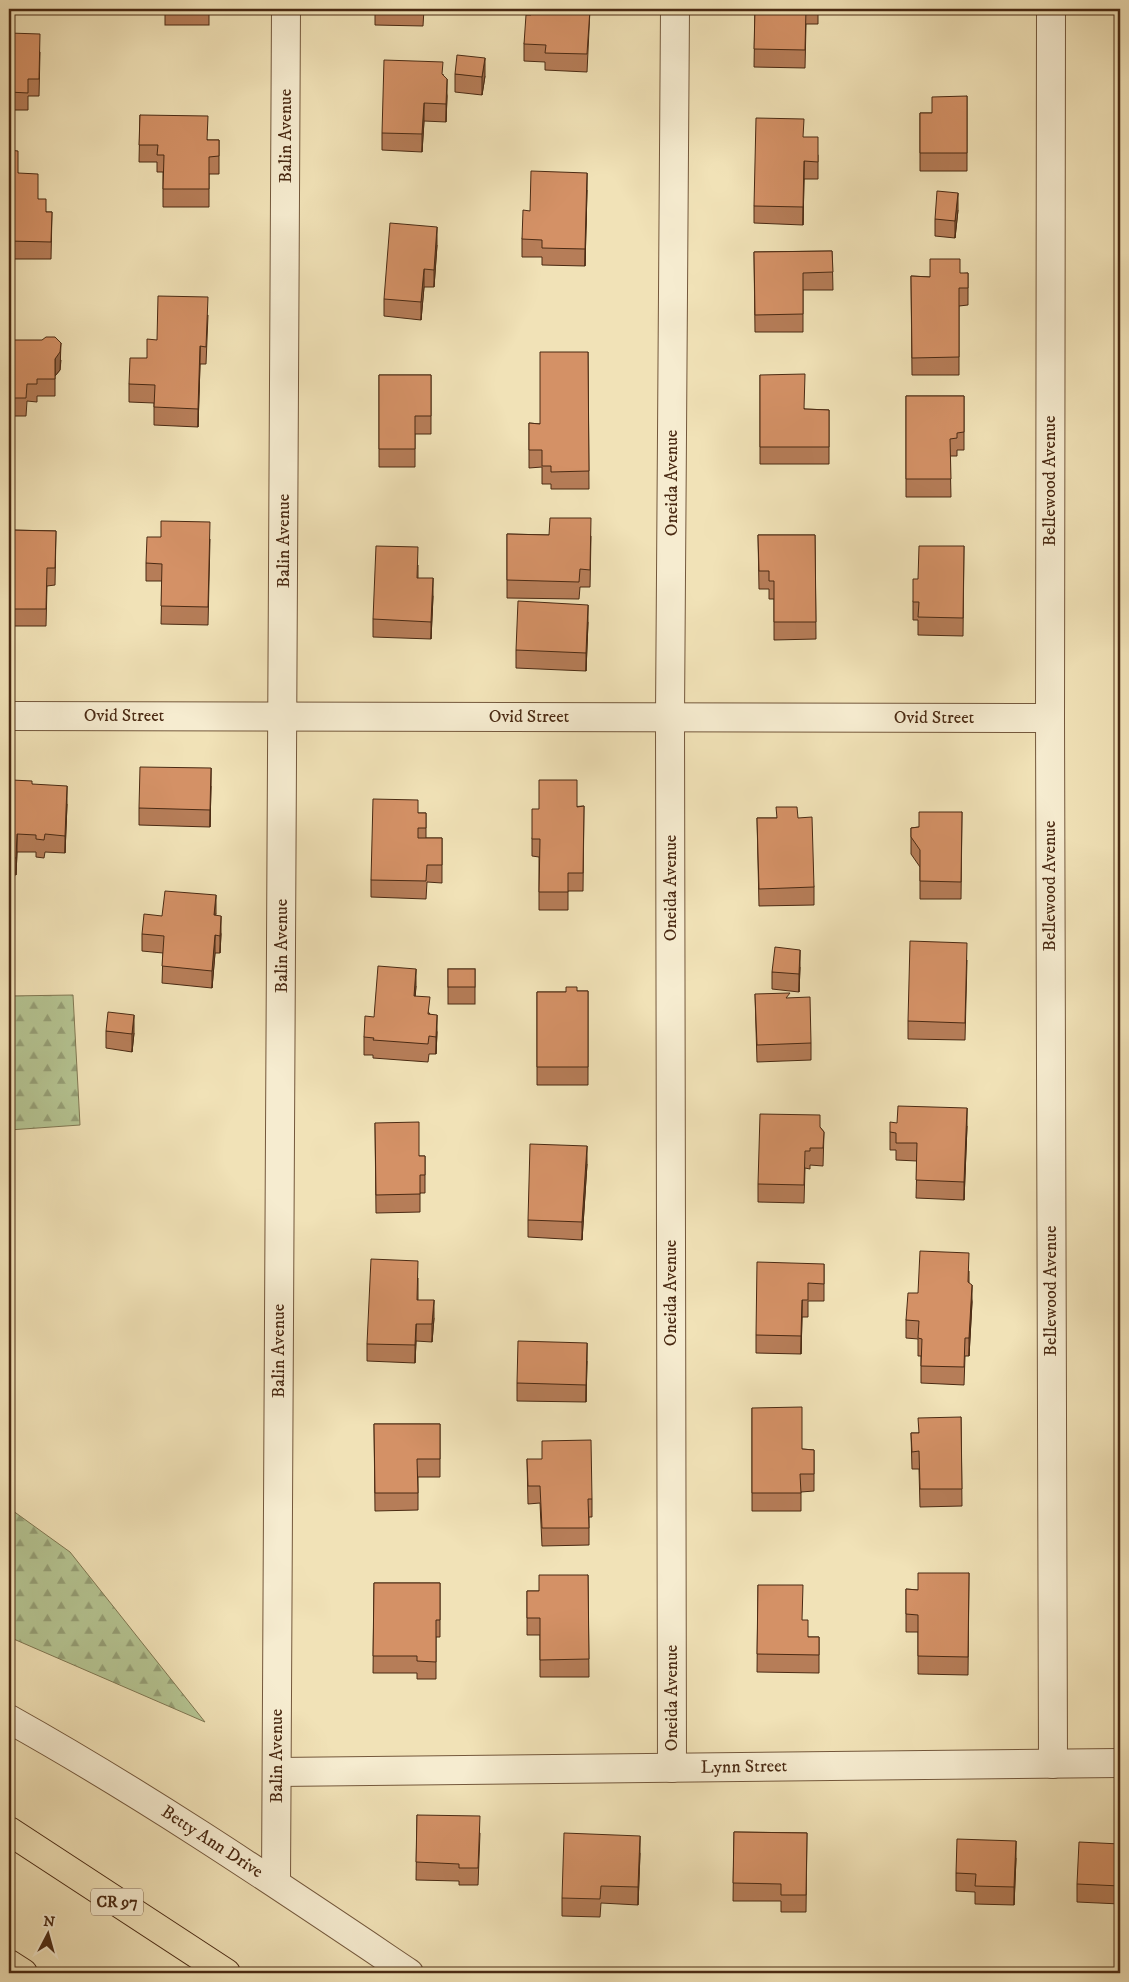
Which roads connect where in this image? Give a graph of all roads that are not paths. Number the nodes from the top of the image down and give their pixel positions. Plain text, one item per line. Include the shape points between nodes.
1 (286, 9) edge
2 (675, 9) edge
3 (1051, 9) edge
4 (9, 716) edge
5 (283, 716) junction
6 (670, 717) junction
7 (1050, 718) junction
8 (9, 1719) edge
9 (1120, 1763) edge
10 (1053, 1764) junction
11 (672, 1768) junction
12 (277, 1772) junction
13 (9, 1831) edge
14 (276, 1883) junction
15 (9, 1964) edge
16 (23, 1973) edge
17 (226, 1973) edge
18 (409, 1973) edge

1 - 5 street, Balin Avenue
2 - 6 street, Oneida Avenue
3 - 7 street, Bellewood Avenue
4 - 5 street, Ovid Street
5 - 6 street, Ovid Street
5 - 12 street, Balin Avenue
6 - 7 street, Ovid Street
6 - 11 street, Oneida Avenue
7 - 10 street, Bellewood Avenue
8 - 14 street, Betty Ann Drive via 152,1803
9 - 10 street, Lynn Street
10 - 11 street, Lynn Street
11 - 12 street, Lynn Street
12 - 14 street, Balin Avenue
13 - 17 highway, CR 97
14 - 18 street, Betty Ann Drive
15 - 16 highway

